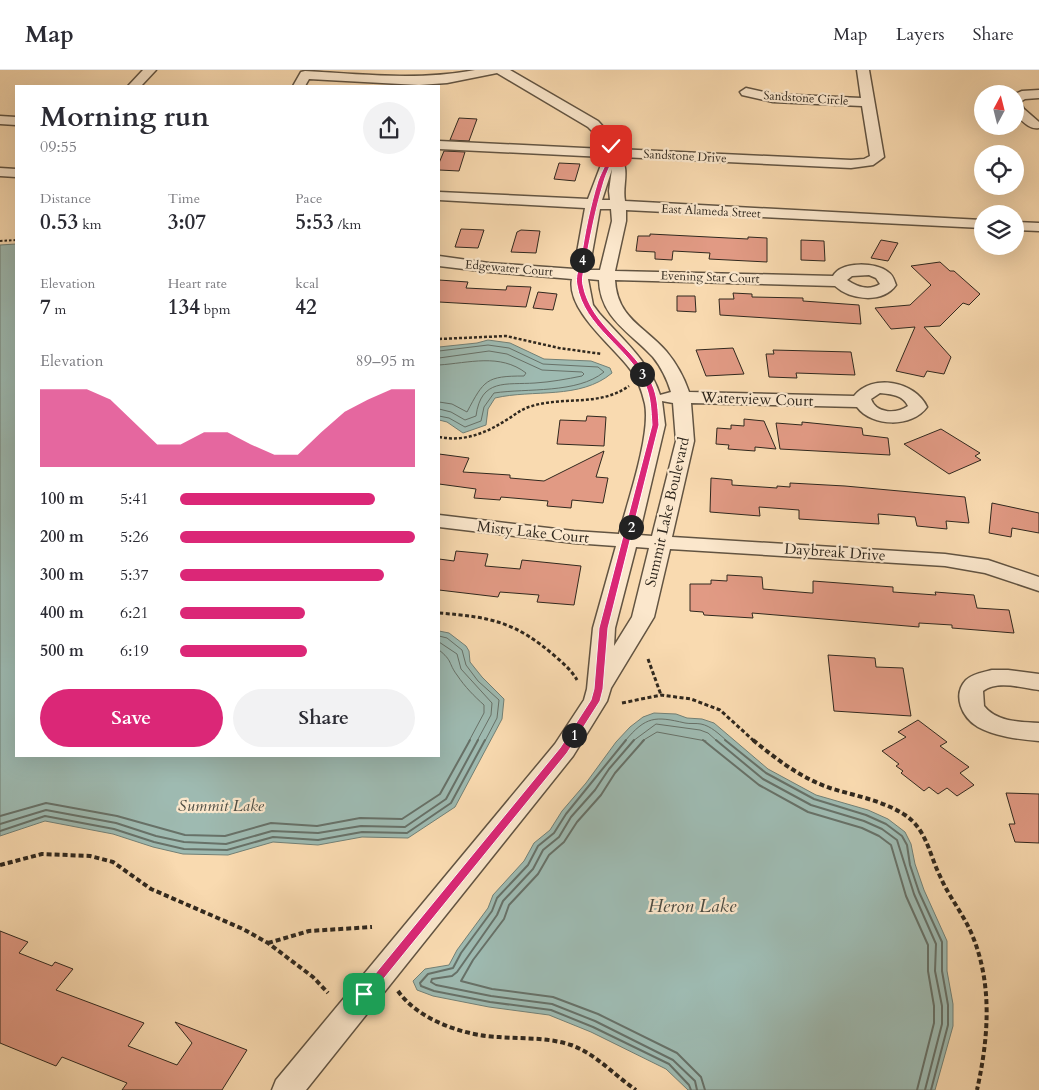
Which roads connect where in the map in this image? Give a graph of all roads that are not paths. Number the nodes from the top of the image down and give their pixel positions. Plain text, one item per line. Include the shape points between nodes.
1 (150, 70) edge
2 (494, 70) edge
3 (501, 70) edge
4 (863, 70) edge
5 (1013, 83) dead end
6 (135, 85) edge
7 (300, 85) edge
8 (746, 92) dead end
9 (1033, 94) edge
10 (867, 102) junction
11 (1024, 116) edge
12 (0, 120) edge
13 (15, 121) edge
14 (1034, 125) dead end
15 (440, 145) edge
16 (612, 153) junction
17 (0, 172) edge
18 (15, 173) edge
19 (440, 196) edge
20 (595, 202) junction
21 (618, 204) junction
22 (974, 224) edge
23 (1024, 226) edge
24 (1039, 227) edge
25 (440, 261) edge
26 (580, 274) junction
27 (607, 274) junction
28 (839, 281) dead end
29 (682, 397) junction
30 (652, 398) junction
31 (862, 402) dead end
32 (440, 521) edge
33 (627, 540) junction
34 (660, 542) junction
35 (1039, 584) edge
36 (1039, 682) edge
37 (589, 686) junction
38 (1039, 732) edge
39 (287, 1090) edge

1 - 6 street
2 - 7 street via 447,80 419,81 305,75
3 - 16 street, Summit Lake Boulevard via 593,124 608,139
4 - 10 street, Sandstone Drive
5 - 9 street
8 - 10 street, Sandstone Circle via 773,98
10 - 16 street, Sandstone Drive via 876,164
11 - 14 street
12 - 13 street
15 - 16 street, Sandstone Drive
16 - 20 street, Summit Lake Boulevard
16 - 21 street, Summit Lake Boulevard via 620,167 616,188
17 - 18 street
19 - 20 street, East Alameda Street
20 - 21 street, East Alameda Street
20 - 26 street, Summit Lake Boulevard
21 - 22 street, East Alameda Street
21 - 27 street, Summit Lake Boulevard via 619,219
23 - 24 street
25 - 26 street, Edgewater Court
26 - 27 street, Evening Star Court
26 - 30 street, Summit Lake Boulevard via 585,305 638,367
27 - 28 street, Evening Star Court
27 - 29 street, Summit Lake Boulevard via 608,293 621,319 660,356
29 - 30 street, Waterview Court
29 - 31 street, Waterview Court
29 - 34 street, Summit Lake Boulevard via 685,441
30 - 33 street, Summit Lake Boulevard via 656,425
32 - 33 street, Misty Lake Court via 519,532
33 - 34 street, Daybreak Drive
33 - 37 street, Summit Lake Boulevard
34 - 35 street, Daybreak Drive via 945,560 988,567
34 - 37 street, Summit Lake Boulevard via 643,617
36 - 38 street via 1002,678 987,680 977,683 971,690 970,700 982,718 993,724
37 - 39 street, Summit Lake Boulevard via 591,709 564,750

